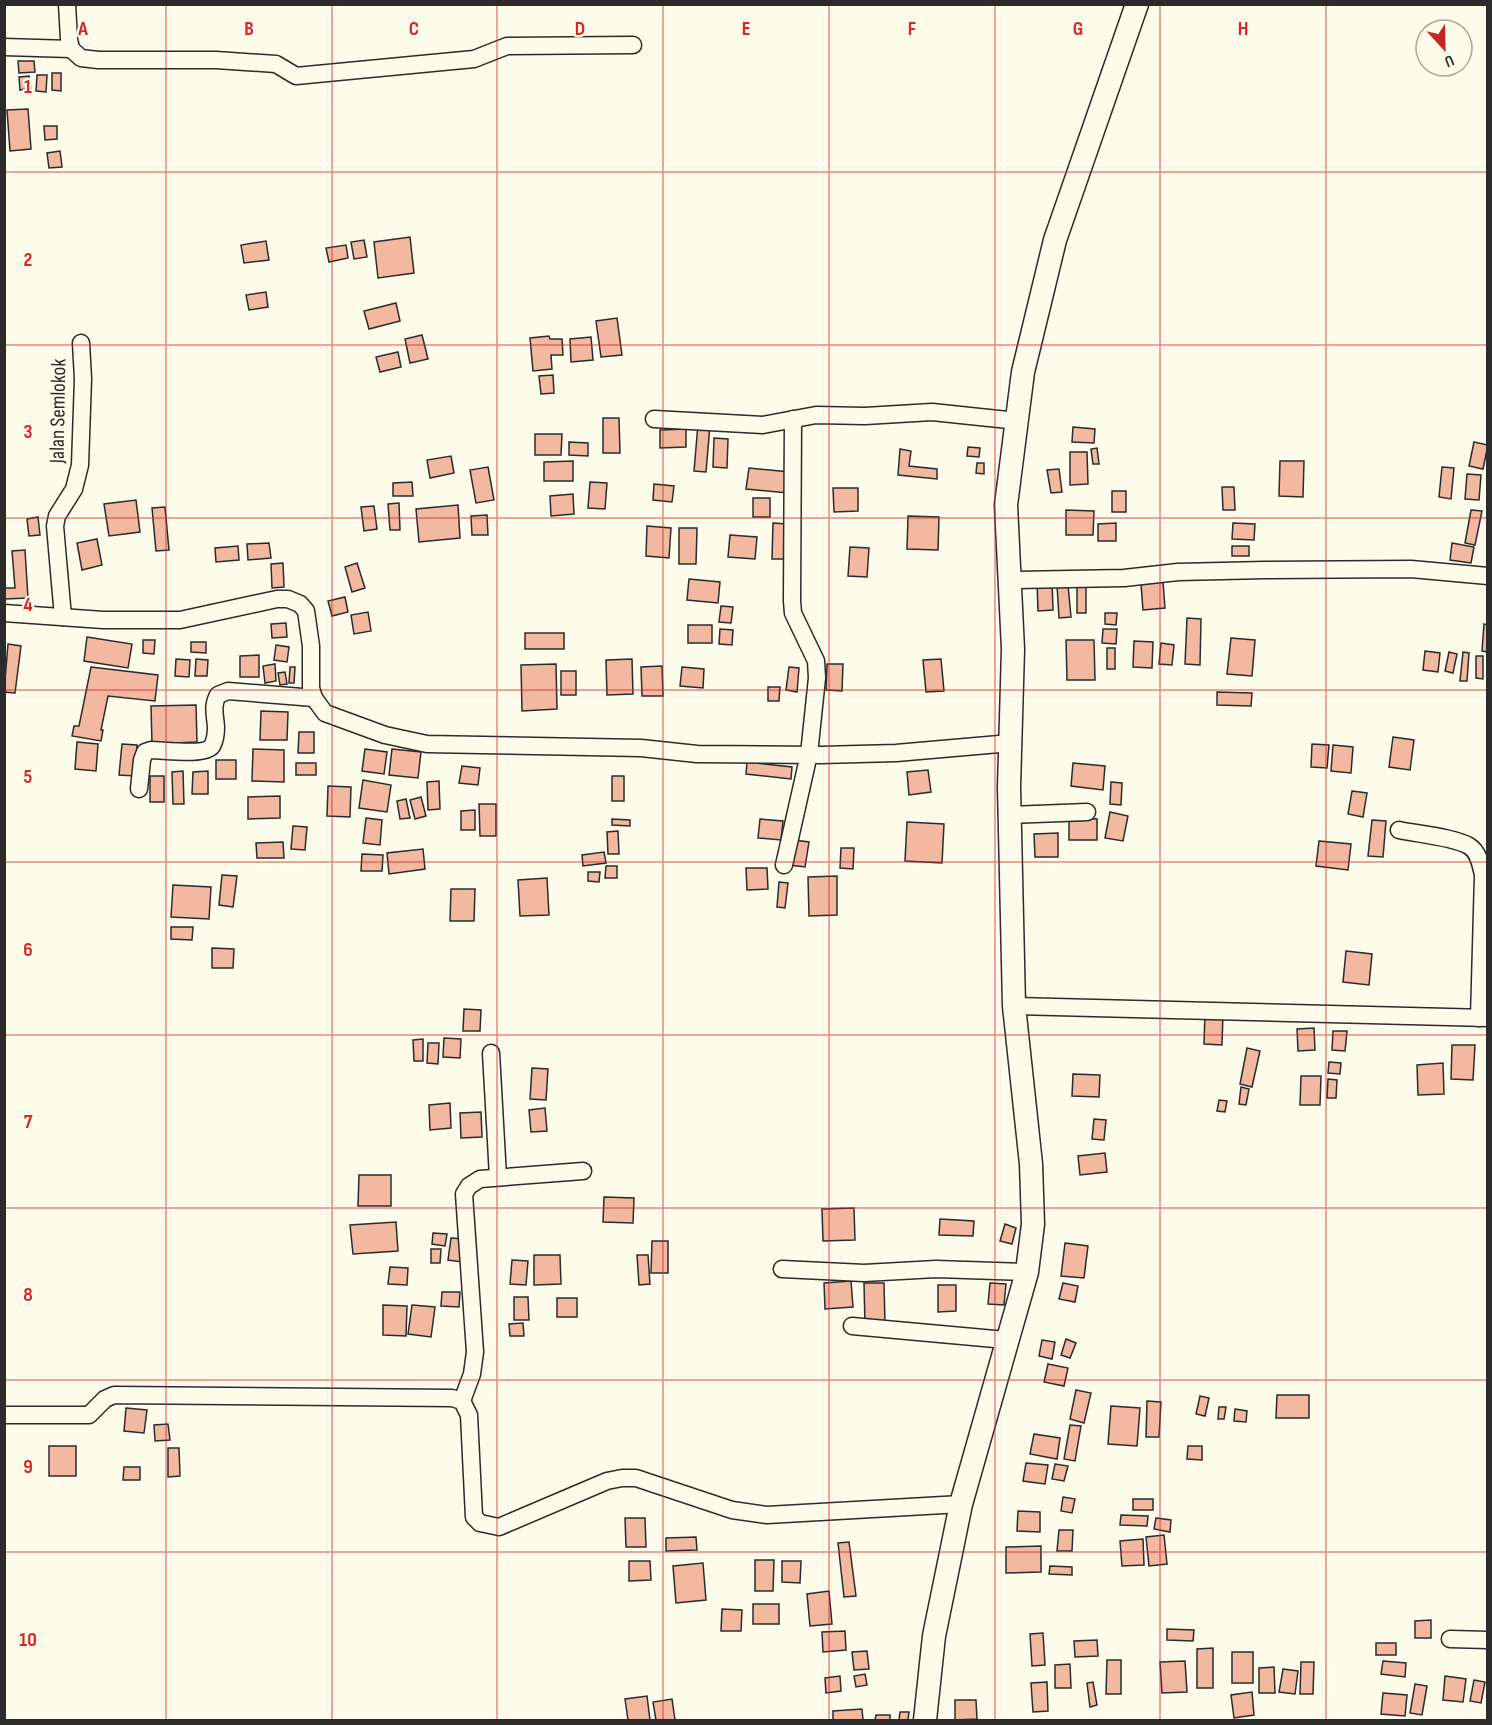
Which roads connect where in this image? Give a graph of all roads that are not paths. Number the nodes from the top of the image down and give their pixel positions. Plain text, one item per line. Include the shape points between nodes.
1 (67, 4) edge
2 (1137, 4) edge
3 (633, 45) dead end
4 (4, 46) edge
5 (71, 49) junction
6 (81, 343) dead end
7 (654, 419) dead end
8 (793, 419) junction
9 (1018, 421) junction
10 (1488, 576) edge
11 (1010, 580) junction
12 (4, 613) edge
13 (63, 617) junction
14 (314, 698) junction
15 (1011, 743) junction
16 (810, 754) junction
17 (139, 789) dead end
18 (1087, 812) dead end
19 (1010, 815) junction
20 (1399, 831) dead end
21 (784, 865) dead end
22 (1014, 1006) junction
23 (1483, 1018) edge
24 (491, 1053) dead end
25 (583, 1171) dead end
26 (498, 1178) junction
27 (782, 1269) dead end
28 (1027, 1272) junction
29 (852, 1326) dead end
30 (1006, 1340) junction
31 (462, 1401) junction
32 (4, 1415) edge
33 (961, 1504) junction
34 (1450, 1639) dead end
35 (1488, 1640) edge
36 (925, 1720) edge

1 - 5 street
2 - 9 main road via 1055,240 1023,372
3 - 5 street via 507,46 474,59 296,76 276,64 98,60 81,58
4 - 5 street
6 - 13 street, Jalan Semlokok via 80,465 74,489 55,526
7 - 8 street via 763,425
8 - 9 street via 932,412
8 - 16 street via 793,613 816,661 817,678
9 - 11 main road via 1006,505
10 - 11 street via 1411,569 1265,570
11 - 15 main road
12 - 13 street
13 - 14 street via 180,620 288,599 306,611
14 - 16 street via 325,713 385,735 427,744
14 - 17 street via 228,691 218,695 213,704 213,745 207,750 145,752
15 - 16 street via 896,753
15 - 19 main road
16 - 21 street
18 - 19 street
19 - 22 main road
20 - 23 street via 1470,846 1477,855 1483,876
22 - 23 street
22 - 28 main road via 1031,1164 1033,1224
24 - 26 street
25 - 26 street
26 - 31 street via 480,1179 464,1194 475,1353
27 - 28 street
28 - 30 main road
29 - 30 street
30 - 33 main road
31 - 32 street via 124,1394 105,1399 89,1414
31 - 33 street via 469,1415 474,1517 490,1526 517,1521 589,1488 622,1478 660,1484 732,1510 767,1515
33 - 36 main road via 933,1636
34 - 35 street

